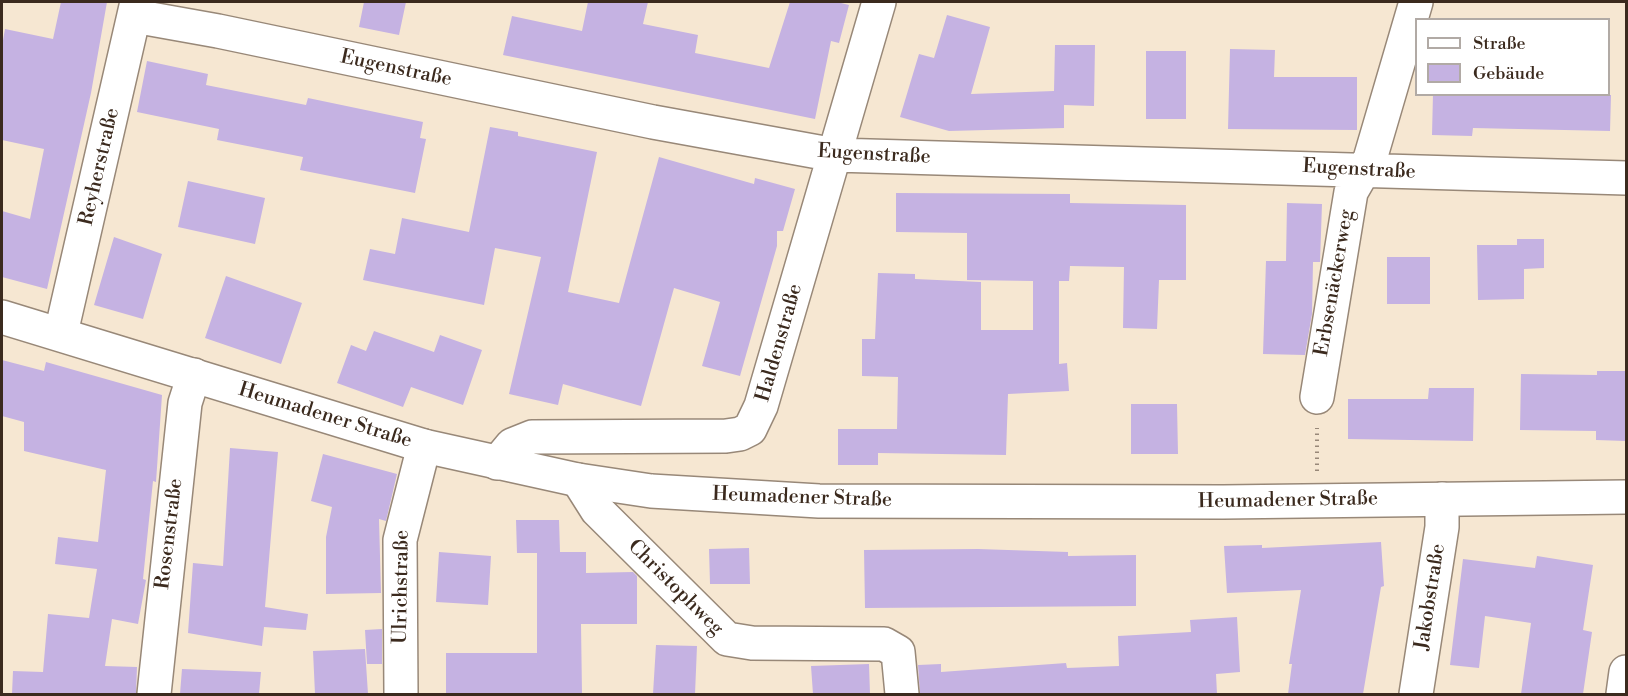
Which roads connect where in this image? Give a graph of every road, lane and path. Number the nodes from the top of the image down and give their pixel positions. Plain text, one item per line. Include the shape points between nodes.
1 (879, 2) edge
2 (1416, 2) edge
3 (135, 9) edge
4 (835, 155) junction
5 (1363, 171) junction
6 (1626, 178) edge
7 (2, 317) edge
8 (61, 333) junction
9 (194, 375) junction
10 (1317, 397) joint
11 (424, 446) junction
12 (497, 463) junction
13 (578, 480) junction
14 (1626, 497) edge
15 (1442, 499) junction
16 (1317, 501) junction
17 (1626, 672) edge
18 (154, 694) edge
19 (401, 694) edge
20 (902, 694) edge
21 (1416, 694) edge
22 (1623, 694) edge

1 - 4 street, Haldenstraße
2 - 5 street, Erbsenäckerweg via 1370,159
3 - 4 street, Eugenstraße via 653,122
3 - 8 street, Reyherstraße
4 - 5 street, Eugenstraße
4 - 12 street, Haldenstraße via 761,406 750,429 726,436 532,437 512,445
5 - 6 street, Eugenstraße
5 - 10 street, Erbsenäckerweg via 1351,192
7 - 8 street, Heumadener Straße
8 - 9 street, Heumadener Straße
9 - 11 street, Heumadener Straße
9 - 18 street, Rosenstraße via 185,403
10 - 16 path
11 - 12 street, Heumadener Straße
11 - 19 street, Ulrichstraße via 400,540
12 - 13 street, Heumadener Straße
13 - 16 street, Heumadener Straße via 651,492 755,499
13 - 20 street, Christophweg via 597,510 727,639 752,643 884,644 898,652
14 - 15 street, Heumadener Straße
15 - 16 street, Heumadener Straße
15 - 21 street, Jakobstraße via 1442,527
17 - 22 street

